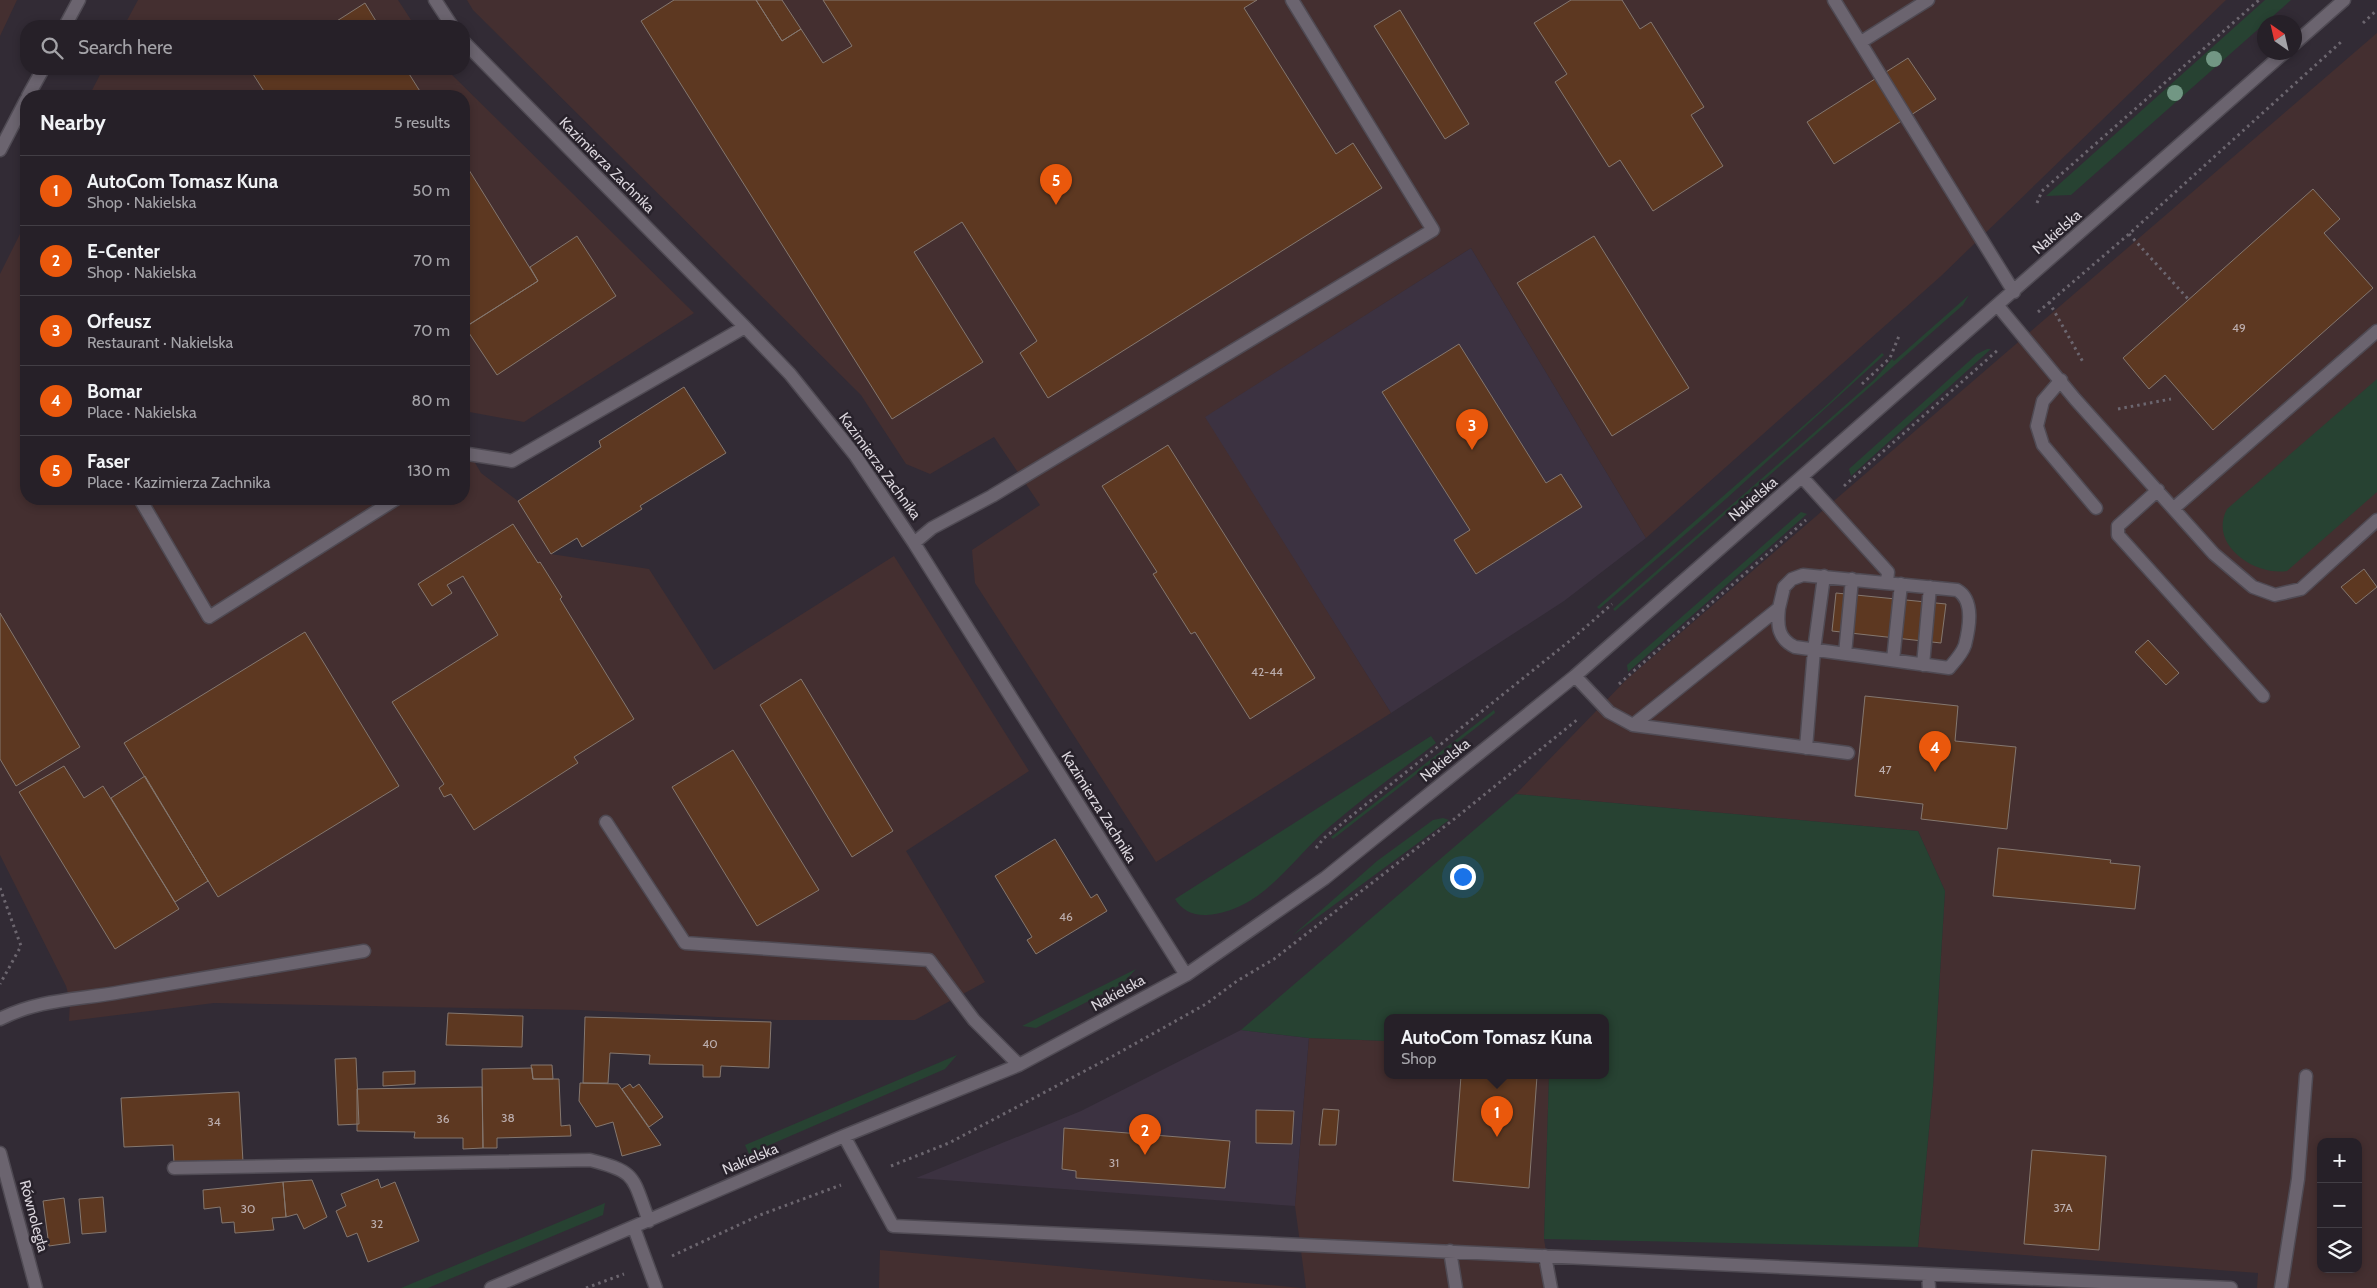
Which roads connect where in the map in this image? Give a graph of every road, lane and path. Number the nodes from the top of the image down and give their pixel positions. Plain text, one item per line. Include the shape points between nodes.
1 (79, 0) edge
2 (435, 0) edge
3 (1292, 0) edge
4 (1834, 0) edge
5 (1928, 0) edge
6 (2259, 0) edge
7 (2344, 0) edge
8 (2377, 10) edge
9 (68, 20) edge
10 (448, 20) edge
11 (2361, 24) dead end
12 (2302, 37) edge
13 (2346, 37) dead end
14 (1861, 42) junction
15 (470, 48) edge
16 (2276, 60) edge
17 (40, 75) edge
18 (31, 90) edge
19 (20, 112) edge
20 (0, 150) edge
21 (2037, 203) dead end
22 (2129, 234) junction
23 (2014, 292) junction
24 (2189, 300) dead end
25 (1998, 306) junction
26 (745, 327) junction
27 (2377, 331) edge
28 (1899, 336) dead end
29 (2086, 367) dead end
30 (2061, 380) junction
31 (1857, 389) dead end
32 (2171, 399) dead end
33 (2112, 402) dead end
34 (470, 454) edge
35 (1802, 477) junction
36 (2158, 490) junction
37 (144, 505) edge
38 (386, 505) edge
39 (2096, 508) dead end
40 (2174, 508) junction
41 (2377, 520) edge
42 (914, 543) junction
43 (1824, 576) junction
44 (1852, 579) junction
45 (1887, 582) junction
46 (1901, 584) junction
47 (1930, 587) junction
48 (1614, 602) dead end
49 (1779, 608) junction
50 (1814, 650) junction
51 (1844, 654) junction
52 (1893, 660) junction
53 (1923, 665) junction
54 (1575, 676) junction
55 (2263, 696) dead end
56 (1633, 725) junction
57 (1806, 748) junction
58 (1848, 753) dead end
59 (606, 822) dead end
60 (1314, 850) dead end
61 (0, 888) edge
62 (364, 952) dead end
63 (1186, 975) junction
64 (0, 984) edge
65 (1206, 1004) dead end
66 (0, 1019) edge
67 (1019, 1065) junction
68 (2306, 1076) dead end
69 (844, 1136) junction
70 (0, 1153) edge
71 (904, 1161) dead end
72 (174, 1168) dead end
73 (842, 1185) dead end
74 (648, 1221) junction
75 (634, 1228) junction
76 (1450, 1251) junction
77 (674, 1255) dead end
78 (1545, 1256) junction
79 (1928, 1274) junction
80 (617, 1277) dead end
81 (36, 1288) edge
82 (491, 1288) edge
83 (586, 1288) edge
84 (656, 1288) edge
85 (1456, 1288) edge
86 (1551, 1288) edge
87 (1929, 1288) edge
88 (2231, 1288) edge
89 (2281, 1288) edge

1 - 9 street
2 - 10 street
3 - 42 street via 1433,230 992,496 932,528
4 - 14 street
5 - 14 street
6 - 21 path via 2042,191
7 - 12 street
8 - 11 path
13 - 22 path
14 - 23 street
15 - 26 street, Kazimierza Zachnika
16 - 23 street, Nakielska
17 - 18 street
19 - 20 street
22 - 24 path
22 - 29 path via 2049,302
23 - 25 street, Nakielska
25 - 30 street
25 - 35 street, Nakielska
26 - 34 street via 512,461
26 - 42 street, Kazimierza Zachnika via 790,374 855,455
27 - 40 street
28 - 31 path via 1890,358
30 - 36 street
30 - 39 street via 2043,400 2037,426 2042,445
32 - 33 path via 2118,409
35 - 45 street via 1888,572
35 - 54 street, Nakielska
36 - 40 street
36 - 55 street via 2118,526 2118,535
37 - 38 street via 209,617
40 - 41 street via 2214,554 2253,587 2275,595 2301,588
42 - 63 street, Kazimierza Zachnika
43 - 44 street
43 - 49 street via 1803,575 1792,579 1784,587
43 - 50 street
44 - 45 street
44 - 51 street
45 - 46 street
46 - 47 street
46 - 52 street
47 - 53 street
47 - 53 street via 1962,593 1970,610 1965,646 1958,658 1949,668
48 - 60 path via 1324,838
49 - 50 street via 1778,626 1784,640 1795,647
49 - 56 street
50 - 51 street
50 - 57 street
51 - 52 street
52 - 53 street
54 - 56 street via 1609,712
54 - 63 street, Nakielska via 1325,878
56 - 57 street
57 - 58 street
59 - 67 street via 685,943 929,960 974,1020
61 - 64 path via 22,946
62 - 66 street via 94,997 49,1001 18,1009
63 - 67 street, Nakielska
65 - 71 path via 949,1143
67 - 69 street, Nakielska
68 - 89 street via 2298,1179
69 - 74 street, Nakielska
69 - 76 street via 893,1226
70 - 81 street, Równoległa
72 - 74 street via 590,1160 619,1168 629,1175
73 - 77 path via 760,1215
74 - 75 street, Nakielska
75 - 82 street, Nakielska
75 - 84 street
76 - 78 street
76 - 85 street
78 - 79 street
78 - 86 street
79 - 87 street
79 - 88 street
80 - 83 path

